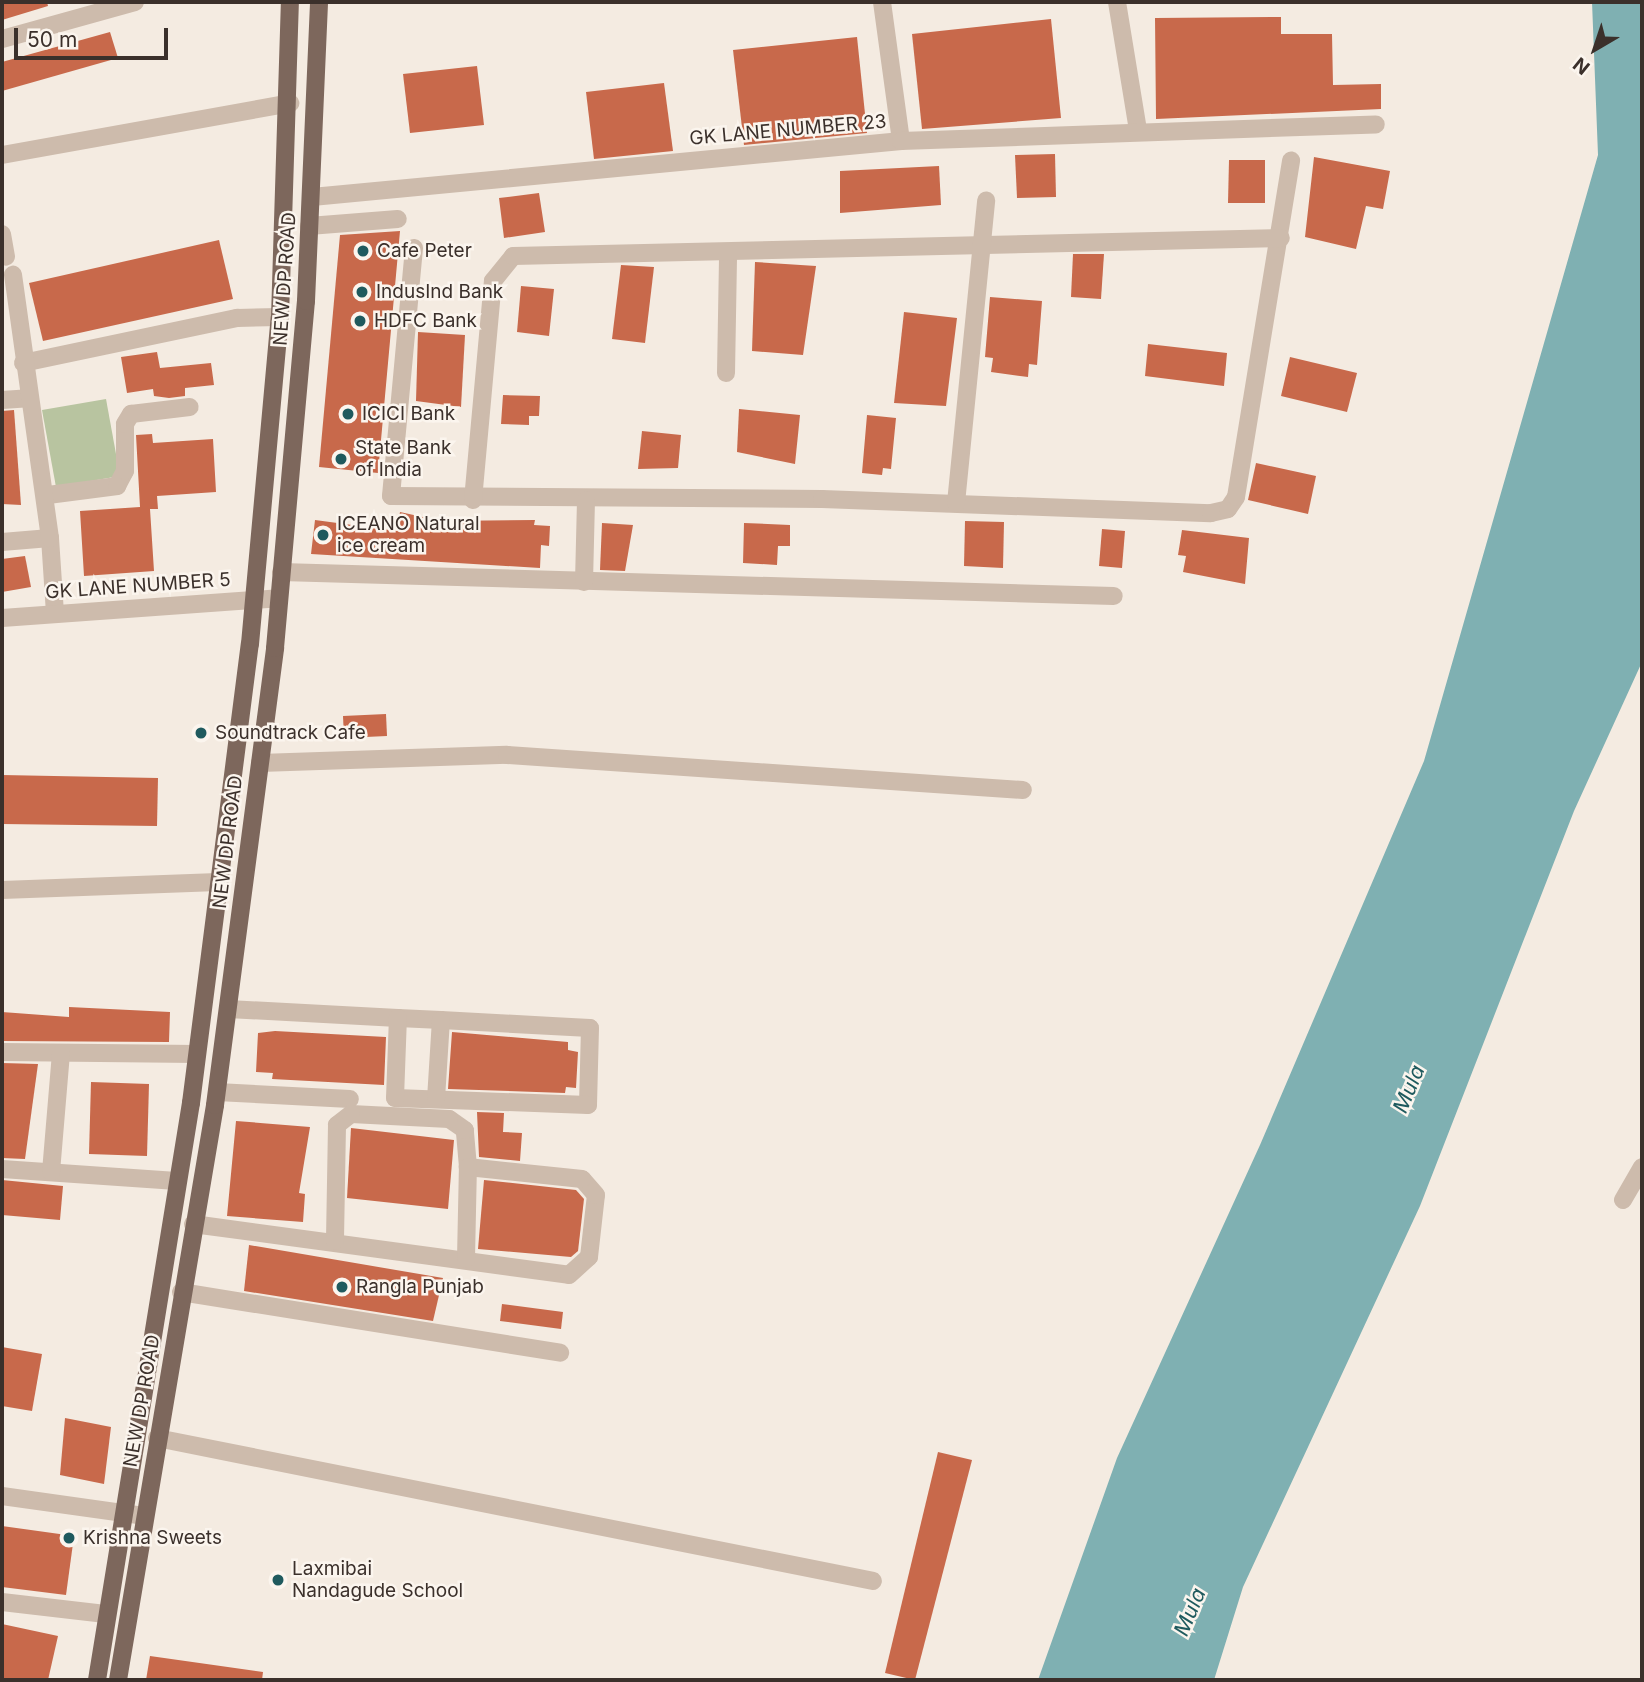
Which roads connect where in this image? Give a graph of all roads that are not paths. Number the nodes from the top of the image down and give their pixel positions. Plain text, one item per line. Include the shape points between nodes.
1 (135, 2) edge
2 (290, 2) edge
3 (319, 2) edge
4 (882, 2) edge
5 (1117, 2) edge
6 (2, 39) edge
7 (290, 103) junction
8 (1376, 124) dead end
9 (1138, 130) junction
10 (901, 141) junction
11 (2, 155) edge
12 (1291, 160) dead end
13 (312, 197) junction
14 (986, 201) dead end
15 (398, 219) dead end
16 (309, 226) junction
17 (2, 234) edge
18 (1281, 238) junction
19 (983, 243) junction
20 (414, 248) dead end
21 (728, 254) junction
22 (6, 257) dead end
23 (13, 275) dead end
24 (280, 317) junction
25 (23, 363) junction
26 (726, 373) dead end
27 (28, 398) junction
28 (2, 400) edge
29 (190, 407) dead end
30 (48, 495) junction
31 (473, 500) junction
32 (586, 500) junction
33 (956, 503) junction
34 (50, 538) junction
35 (2, 542) edge
36 (281, 572) junction
37 (583, 582) junction
38 (1114, 596) dead end
39 (254, 598) junction
40 (278, 598) junction
41 (55, 613) junction
42 (2, 618) edge
43 (260, 763) junction
44 (1023, 790) dead end
45 (218, 882) junction
46 (2, 890) edge
47 (228, 1009) junction
48 (398, 1018) junction
49 (441, 1020) junction
50 (2, 1052) edge
51 (61, 1052) junction
52 (197, 1054) junction
53 (217, 1092) junction
54 (351, 1099) dead end
55 (436, 1099) junction
56 (468, 1167) junction
57 (1642, 1167) edge
58 (2, 1169) edge
59 (51, 1172) junction
60 (177, 1181) junction
61 (1623, 1200) dead end
62 (193, 1224) junction
63 (335, 1241) junction
64 (466, 1259) junction
65 (181, 1292) junction
66 (560, 1353) dead end
67 (157, 1438) junction
68 (2, 1496) edge
69 (119, 1513) junction
70 (144, 1516) junction
71 (873, 1581) dead end
72 (2, 1602) edge
73 (105, 1614) junction
74 (96, 1680) edge
75 (118, 1680) edge

1 - 6 street
2 - 7 main road, NEW DP ROAD
3 - 13 main road, NEW DP ROAD
4 - 10 street
5 - 9 street
7 - 11 street
7 - 24 main road, NEW DP ROAD
8 - 9 street, GK LANE NUMBER 23
9 - 10 street, GK LANE NUMBER 23
10 - 13 street, GK LANE NUMBER 23
12 - 18 street
13 - 16 main road, NEW DP ROAD
14 - 19 street
15 - 16 street
16 - 36 main road, NEW DP ROAD
17 - 22 street
18 - 19 street
18 - 33 street via 1228,509
19 - 21 street
19 - 33 street
20 - 31 street via 391,496
21 - 26 street
21 - 31 street via 503,260 493,281
23 - 25 street
24 - 25 street via 237,318
24 - 39 main road, NEW DP ROAD
25 - 27 street
27 - 28 street
27 - 30 street
29 - 30 street via 131,414 125,424 125,471 117,486
30 - 34 street
31 - 32 street
32 - 33 street
32 - 37 street
34 - 35 street
34 - 41 street
36 - 37 street
36 - 40 main road, NEW DP ROAD
37 - 38 street
39 - 40 street, GK LANE NUMBER 5
39 - 41 street, GK LANE NUMBER 5
39 - 45 main road, NEW DP ROAD
40 - 43 main road, NEW DP ROAD
41 - 42 street, GK LANE NUMBER 5
43 - 44 street via 507,755
43 - 47 main road, NEW DP ROAD
45 - 46 street
45 - 52 main road, NEW DP ROAD
47 - 48 street
47 - 53 main road, NEW DP ROAD
48 - 49 street
48 - 55 street via 395,1098
49 - 55 street
49 - 55 street via 590,1028 588,1105
50 - 51 street
51 - 52 street
51 - 59 street
52 - 60 main road, NEW DP ROAD
53 - 54 street
53 - 62 main road, NEW DP ROAD
56 - 63 street via 465,1130 449,1118 343,1118 337,1132
56 - 64 street
56 - 64 street via 582,1179 596,1195 589,1257 569,1275
57 - 61 street
58 - 59 street
59 - 60 street
60 - 69 main road, NEW DP ROAD
62 - 63 street
62 - 65 main road, NEW DP ROAD
63 - 64 street
65 - 66 street
65 - 67 main road, NEW DP ROAD
67 - 70 main road, NEW DP ROAD
67 - 71 street
68 - 69 street
69 - 70 street
69 - 73 main road, NEW DP ROAD
70 - 75 main road, NEW DP ROAD
72 - 73 street
73 - 74 main road, NEW DP ROAD

